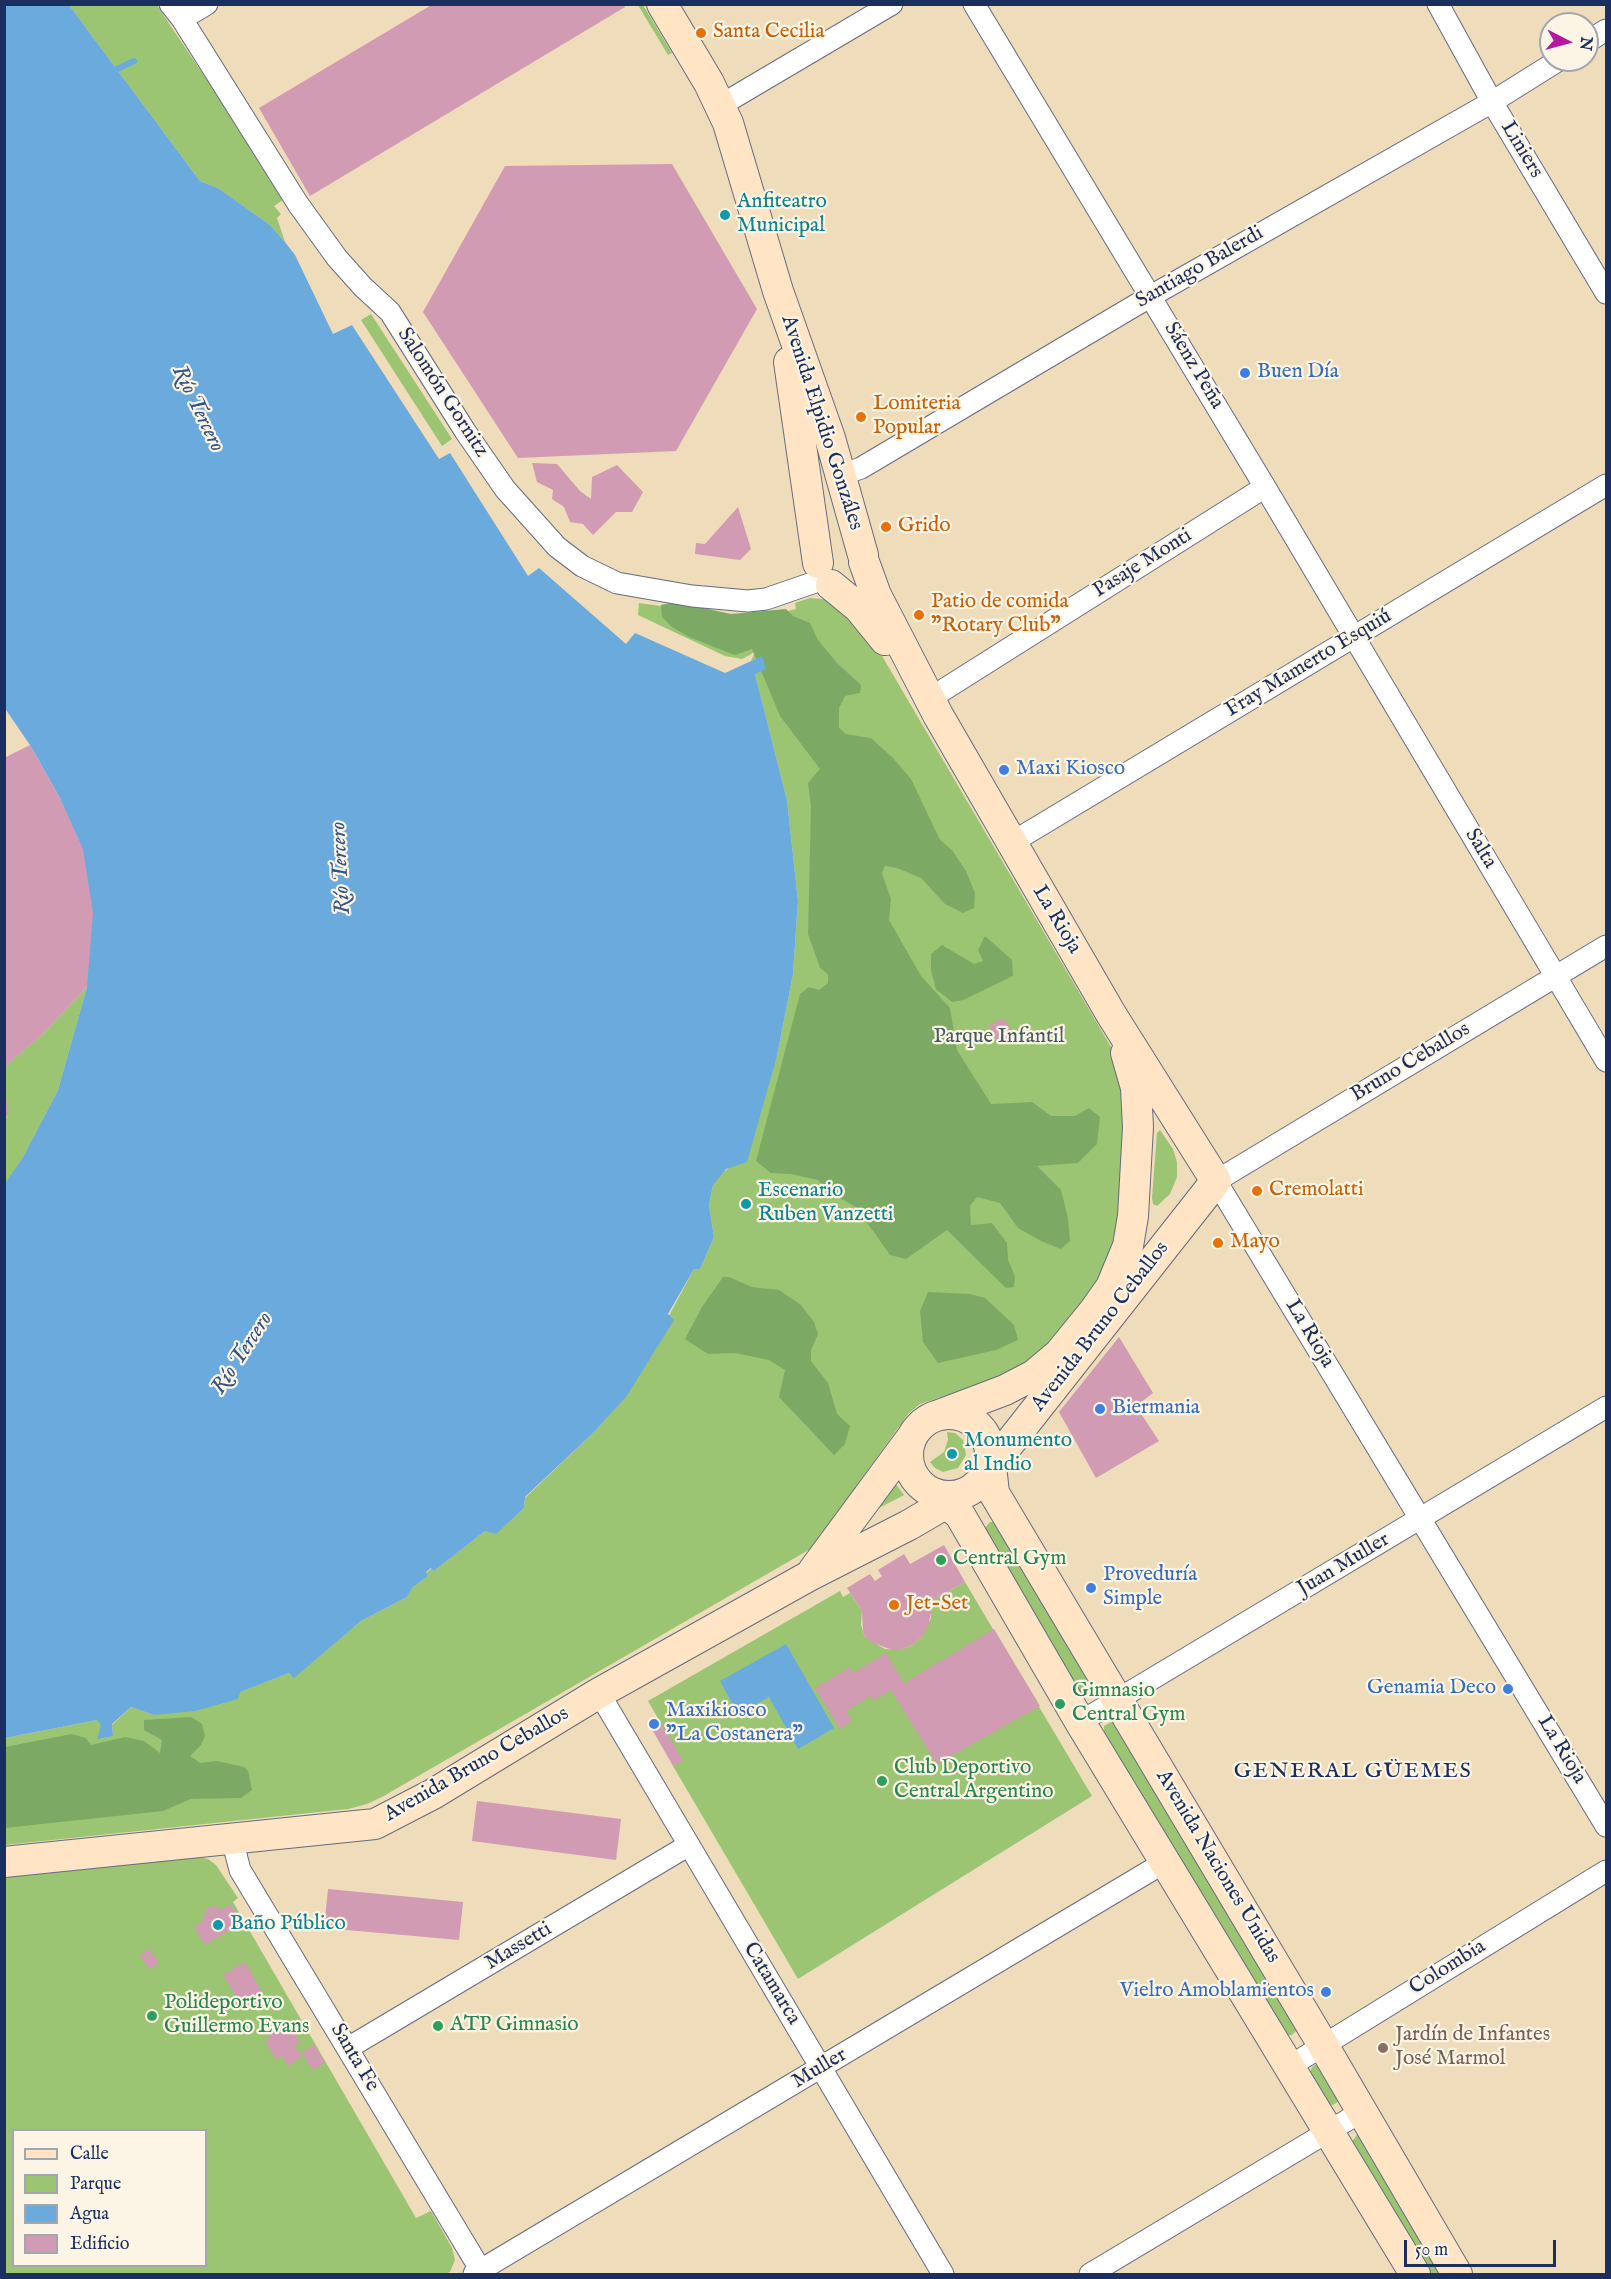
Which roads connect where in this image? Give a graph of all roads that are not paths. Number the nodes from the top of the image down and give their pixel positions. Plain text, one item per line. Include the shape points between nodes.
1 (207, 4) edge
2 (662, 4) edge
3 (892, 4) edge
4 (974, 4) edge
5 (1438, 4) edge
6 (176, 12) edge
7 (1539, 72) edge
8 (1492, 102) junction
9 (721, 105) junction
10 (778, 291) junction
11 (1606, 293) edge
12 (1151, 296) junction
13 (841, 475) junction
14 (1606, 485) edge
15 (1265, 487) junction
16 (863, 559) junction
17 (824, 576) junction
18 (1354, 636) junction
19 (929, 699) junction
20 (1011, 843) junction
21 (1606, 946) edge
22 (1555, 976) junction
23 (1111, 1014) junction
24 (1606, 1061) edge
25 (1216, 1181) junction
26 (1606, 1407) edge
27 (939, 1415) junction
28 (912, 1437) junction
29 (989, 1465) junction
30 (948, 1497) junction
31 (1420, 1519) junction
32 (809, 1576) junction
33 (599, 1693) junction
34 (1117, 1700) junction
35 (1080, 1722) junction
36 (1606, 1826) edge
37 (232, 1839) junction
38 (689, 1845) junction
39 (4, 1862) edge
40 (1166, 1862) junction
41 (1606, 1870) edge
42 (1323, 2045) junction
43 (348, 2048) junction
44 (1290, 2066) junction
45 (821, 2068) junction
46 (1361, 2112) junction
47 (1329, 2132) junction
48 (479, 2273) edge
49 (943, 2274) edge
50 (1090, 2274) edge
51 (1415, 2274) edge
52 (1457, 2274) edge

1 - 6 street
2 - 9 main road, Avenida Elpidio Gonzáles
3 - 9 street
4 - 12 street, Sáenz Peña
5 - 8 street, Liniers
6 - 17 street, Salomón Gornitz via 298,204 337,258 390,312 505,489 557,547 582,566 617,583 692,596 766,599
7 - 8 street, Santiago Balerdi
8 - 11 street, Liniers
8 - 12 street, Santiago Balerdi
9 - 10 main road, Avenida Elpidio Gonzáles
10 - 13 main road, Avenida Elpidio Gonzáles
10 - 17 main road, Avenida Elpidio Gonzáles
12 - 13 street, Santiago Balerdi via 861,468
12 - 15 street, Sáenz Peña
13 - 16 main road, Avenida Elpidio Gonzáles
14 - 18 street, Fray Mamerto Esquiú
15 - 18 street, Sáenz Peña
15 - 19 street, Pasaje Monti
16 - 17 main road via 852,544 837,541 824,549
16 - 19 main road, Avenida Elpidio Gonzáles via 876,595
17 - 19 main road, Avenida Elpidio Gonzáles via 870,620
18 - 20 street, Fray Mamerto Esquiú
18 - 22 street, Salta
19 - 20 main road, Avenida Elpidio Gonzáles
20 - 23 main road, La Rioja
21 - 22 street, Bruno Ceballos
22 - 24 street, Salta
22 - 25 street, Bruno Ceballos
23 - 25 main road, La Rioja
23 - 27 main road, Avenida Bruno Ceballos via 1136,1088 1138,1127 1133,1216 1123,1262 1094,1311 1047,1365 1013,1386
25 - 29 main road, Avenida Bruno Ceballos
25 - 31 street, La Rioja
26 - 31 street, Juan Muller
27 - 28 main road via 923,1423
27 - 29 main road via 960,1415 979,1426 989,1445
28 - 30 main road via 908,1456 913,1476 927,1490
28 - 32 main road, Avenida Bruno Ceballos
29 - 30 main road via 972,1490
29 - 34 main road, Avenida Naciones Unidas via 994,1493
30 - 32 main road, Avenida Bruno Ceballos via 909,1526
30 - 35 main road, Avenida Naciones Unidas
31 - 34 street, Juan Muller
31 - 36 street, La Rioja
32 - 33 main road, Avenida Bruno Ceballos
33 - 37 main road, Avenida Bruno Ceballos via 433,1794 375,1824
33 - 38 street, Catamarca
34 - 35 street, Juan Muller
34 - 42 main road, Avenida Naciones Unidas
35 - 40 main road, Avenida Naciones Unidas
37 - 39 main road, Avenida Bruno Ceballos
37 - 43 street, Santa Fe via 240,1870
38 - 43 street, Massetti
38 - 45 street, Catamarca
40 - 44 main road, Avenida Naciones Unidas
40 - 45 street, Muller
41 - 42 street, Colombia
42 - 44 street, Colombia
42 - 46 main road, Avenida Naciones Unidas
43 - 48 street, Santa Fe
44 - 47 main road, Avenida Naciones Unidas
45 - 48 street, Muller
45 - 49 street, Catamarca
46 - 47 street
46 - 52 main road, Avenida Naciones Unidas
47 - 50 street
47 - 51 main road, Avenida Naciones Unidas

